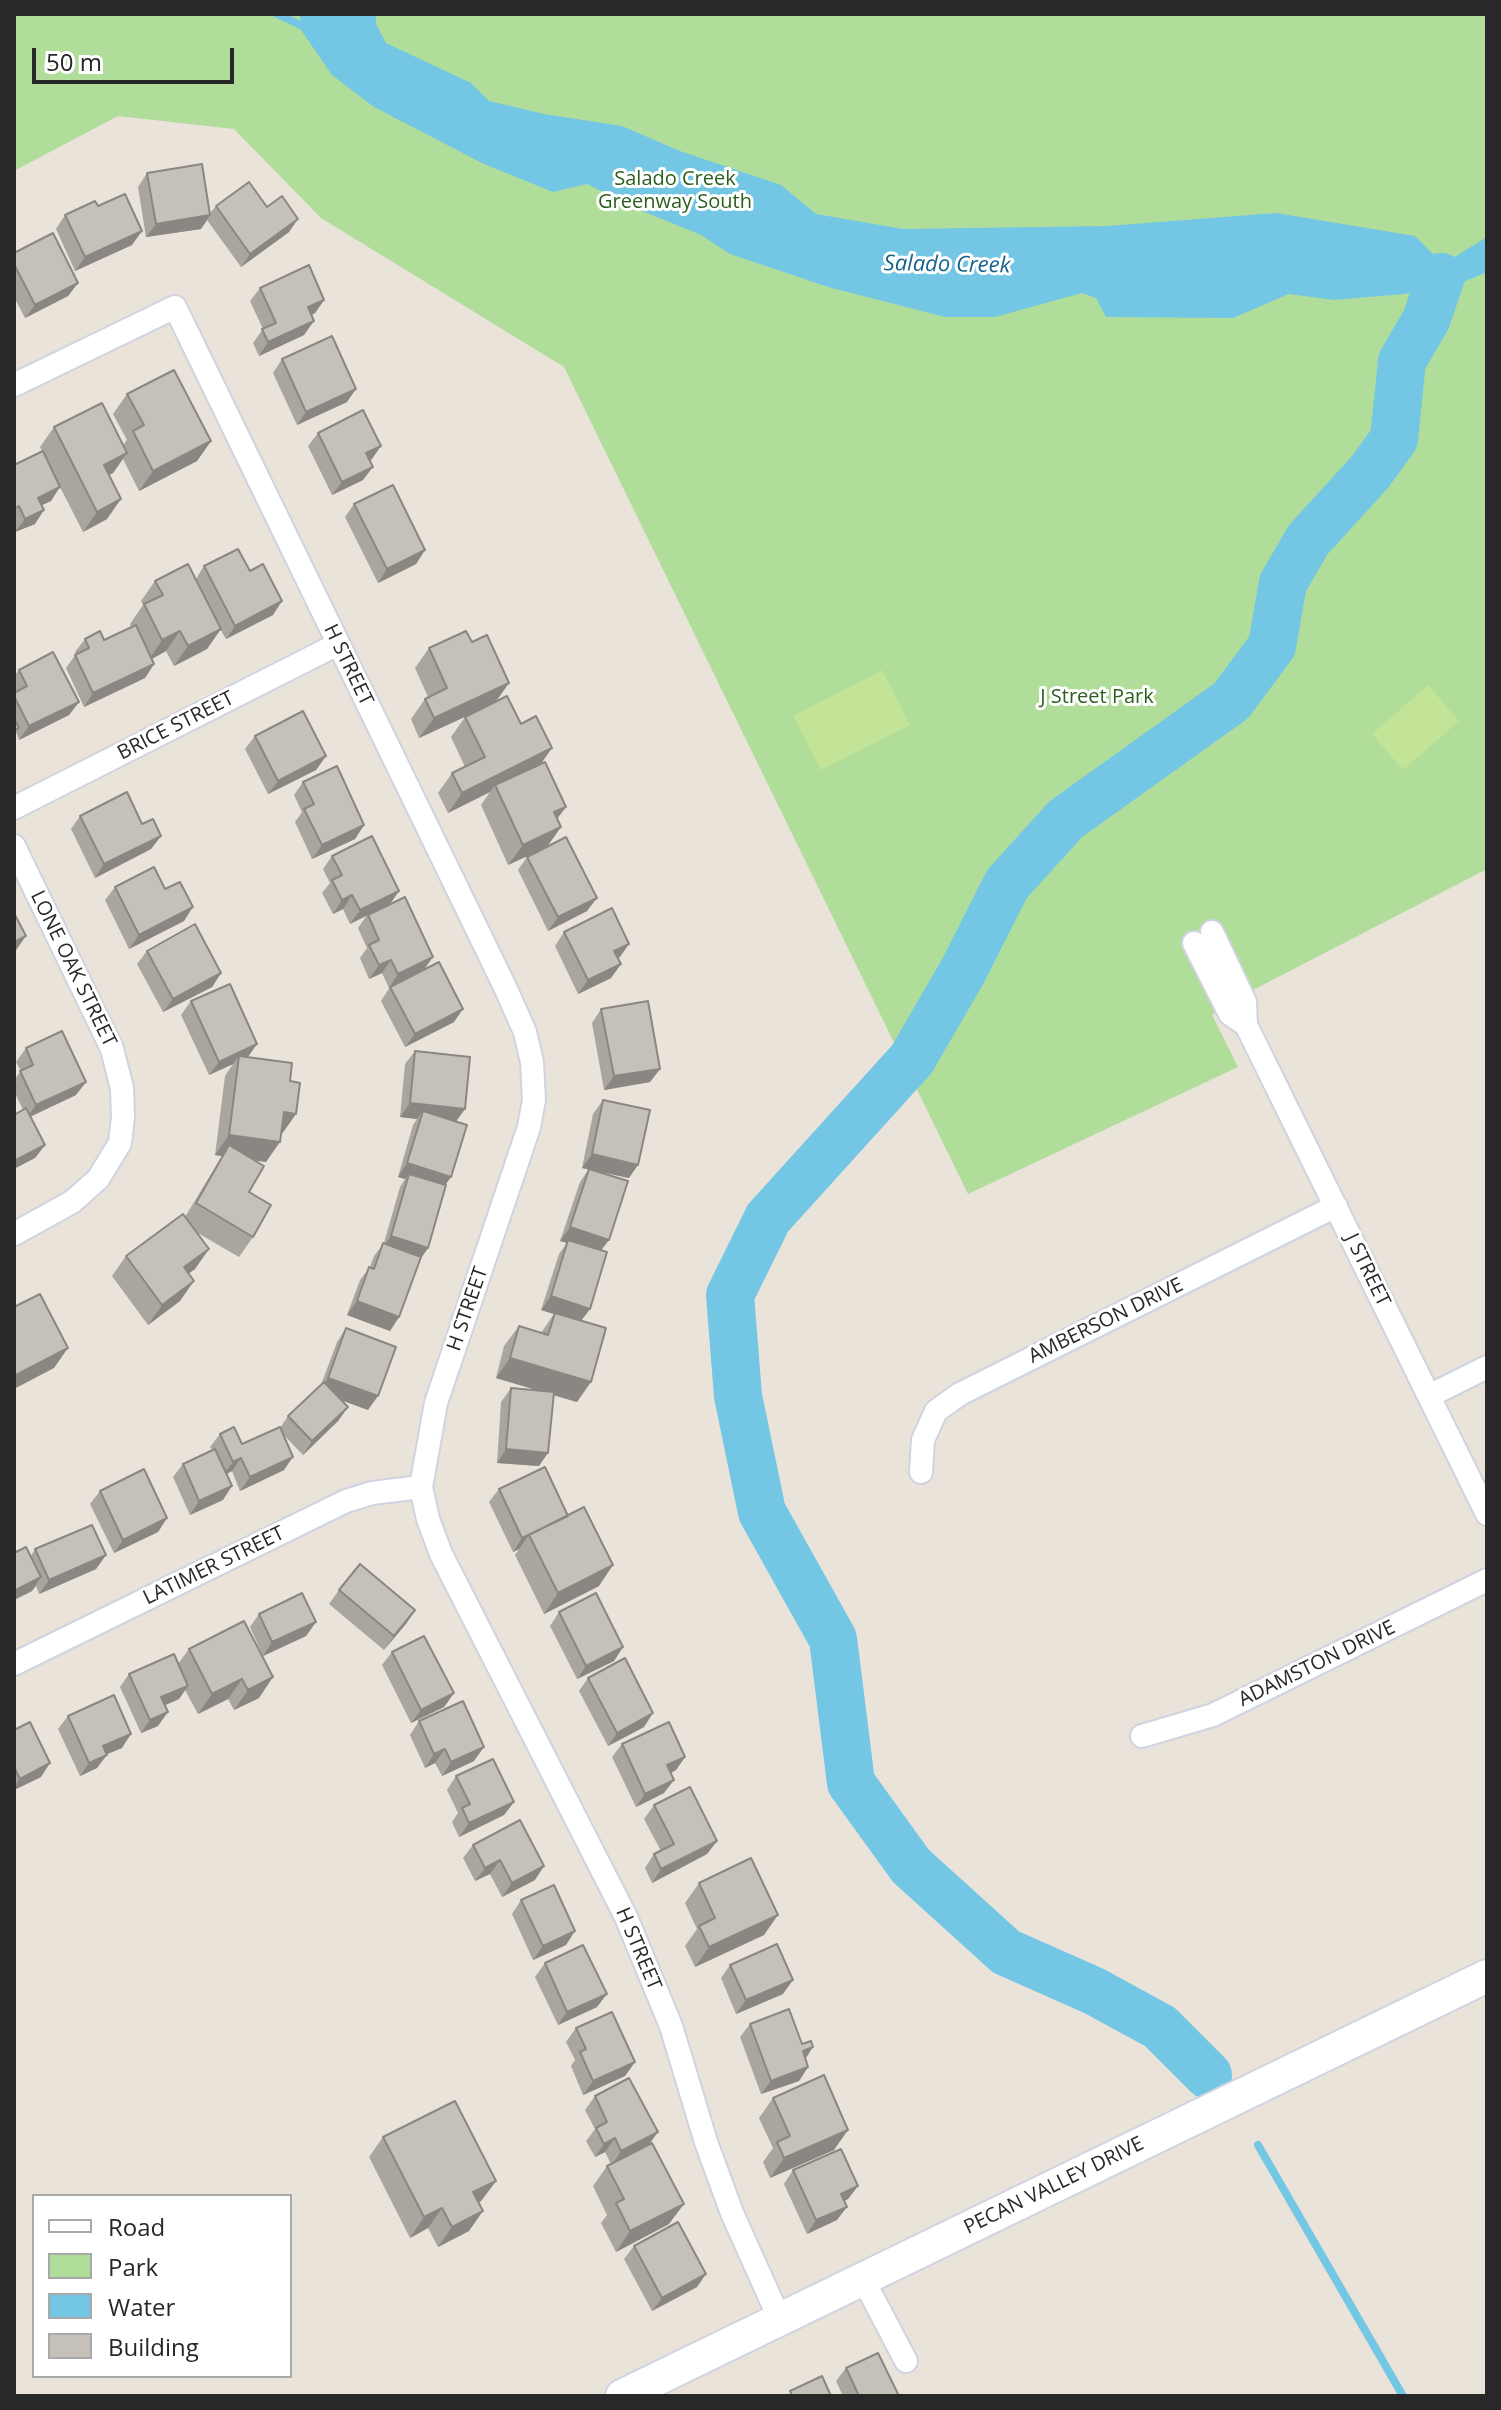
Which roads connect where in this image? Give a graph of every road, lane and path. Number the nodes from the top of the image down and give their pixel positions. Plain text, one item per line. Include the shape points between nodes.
1 (14, 385) edge
2 (338, 644) junction
3 (14, 808) edge
4 (14, 846) edge
5 (1203, 938) dead end
6 (1336, 1206) junction
7 (14, 1234) edge
8 (1487, 1367) edge
9 (1429, 1396) junction
10 (921, 1472) dead end
11 (421, 1487) junction
12 (1487, 1514) edge
13 (1487, 1580) edge
14 (14, 1664) edge
15 (1142, 1736) dead end
16 (1487, 1976) edge
17 (863, 2279) junction
18 (780, 2320) junction
19 (906, 2361) dead end
20 (622, 2396) edge

1 - 2 street, H STREET via 175,307
2 - 3 street, BRICE STREET
2 - 11 street, H STREET via 505,987 532,1062 529,1127 436,1403
4 - 7 street, LONE OAK STREET via 112,1049 123,1117 120,1143 98,1179 72,1202
5 - 6 street, J STREET via 1245,1002 1246,1025
6 - 9 street, J STREET
6 - 10 street, AMBERSON DRIVE via 960,1394 936,1411 923,1440
8 - 9 street
9 - 12 street, J STREET
11 - 14 street, LATIMER STREET via 346,1501
11 - 18 street, H STREET via 441,1554 626,1917 671,2026 732,2213
13 - 15 street, ADAMSTON DRIVE via 1213,1715
16 - 17 main road, PECAN VALLEY DRIVE
17 - 18 main road, PECAN VALLEY DRIVE
17 - 19 street
18 - 20 main road, PECAN VALLEY DRIVE

